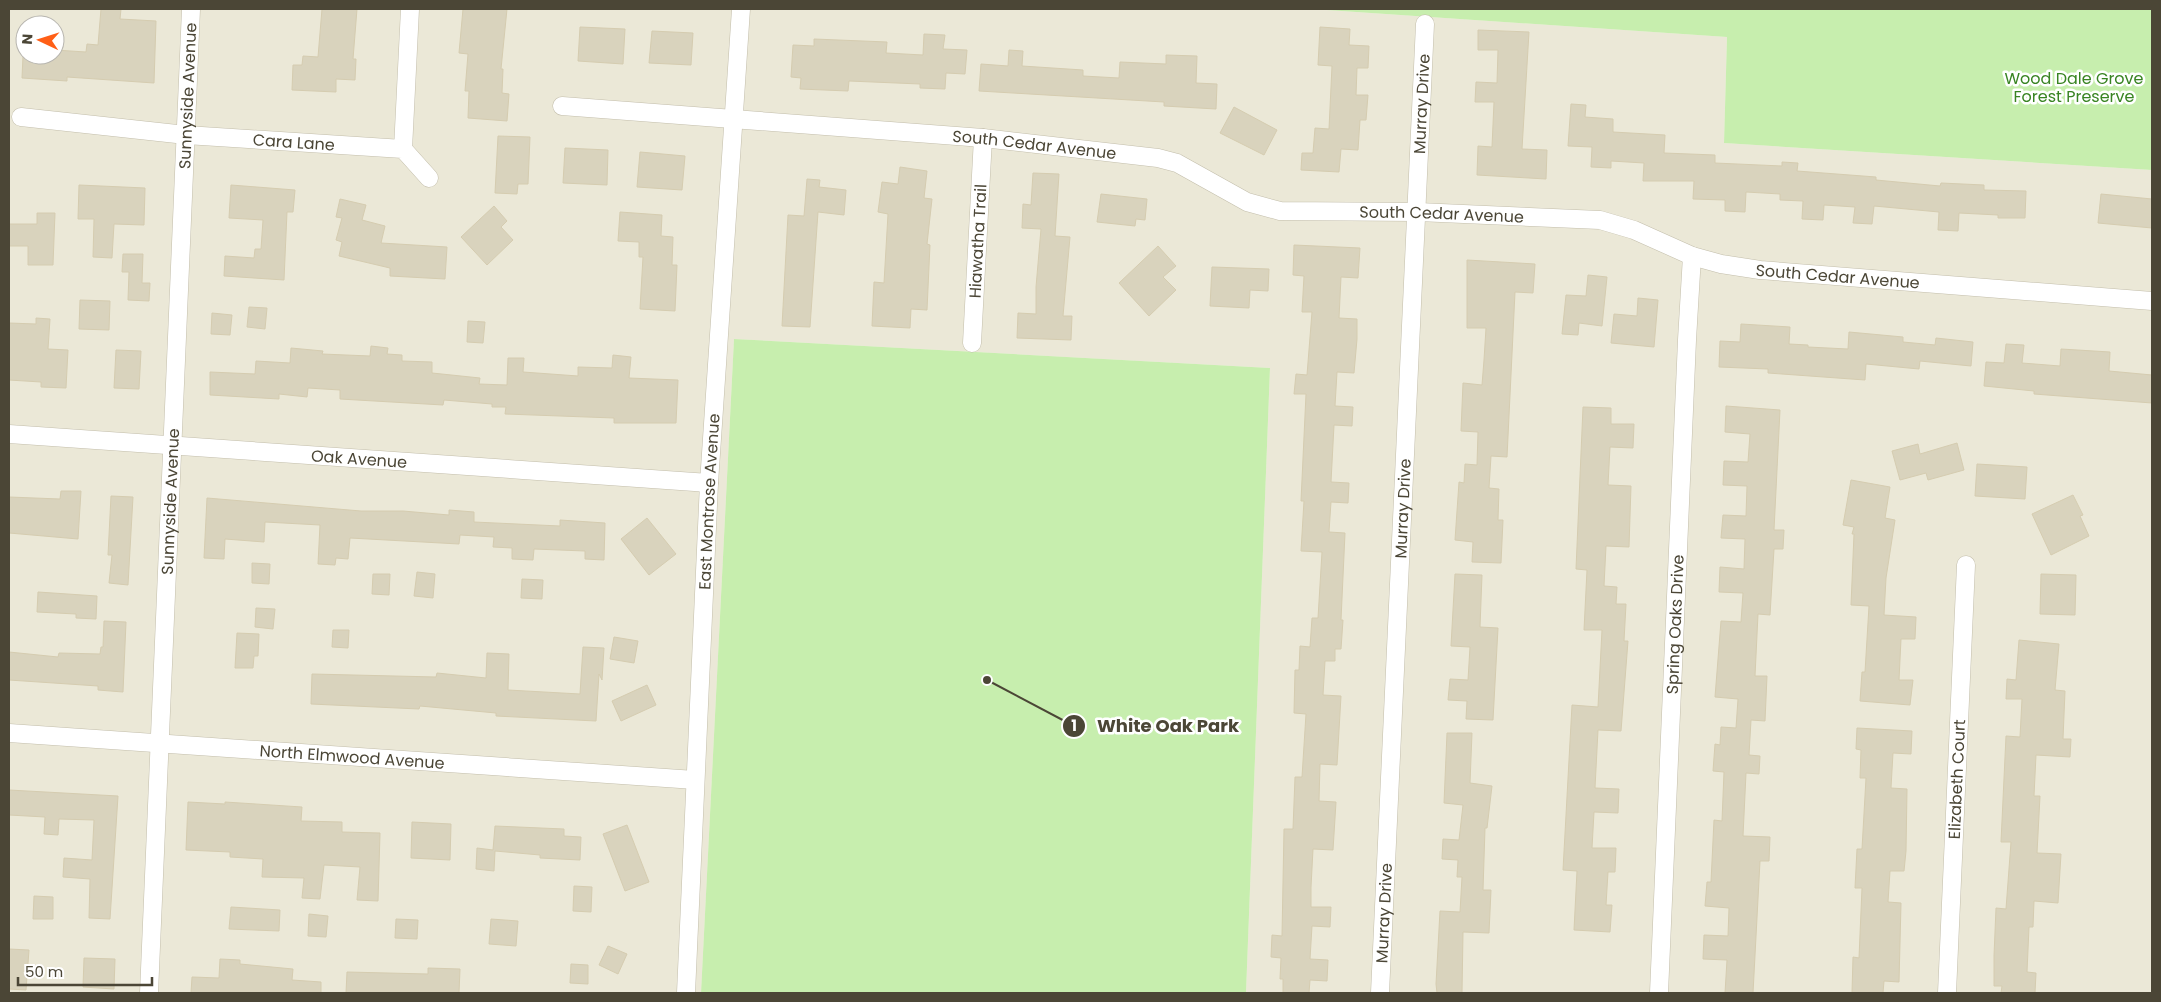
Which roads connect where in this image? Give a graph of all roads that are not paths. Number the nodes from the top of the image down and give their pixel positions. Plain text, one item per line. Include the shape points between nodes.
1 (191, 9) edge
2 (410, 9) edge
3 (741, 9) edge
4 (1426, 24) dead end
5 (562, 106) dead end
6 (21, 117) dead end
7 (734, 119) junction
8 (186, 135) junction
9 (983, 138) junction
10 (403, 149) junction
11 (429, 178) dead end
12 (1418, 212) junction
13 (1692, 256) junction
14 (2152, 301) edge
15 (972, 343) dead end
16 (9, 434) edge
17 (174, 446) junction
18 (709, 484) junction
19 (1966, 565) dead end
20 (9, 734) edge
21 (160, 744) junction
22 (695, 780) junction
23 (149, 993) edge
24 (686, 993) edge
25 (1380, 993) edge
26 (1659, 993) edge
27 (1947, 993) edge

1 - 8 street, Sunnyside Avenue
2 - 10 street
3 - 7 street, East Montrose Avenue
4 - 12 street, Murray Drive
5 - 7 street, South Cedar Avenue
6 - 8 street, Cara Lane
7 - 9 street, South Cedar Avenue
7 - 18 street, East Montrose Avenue
8 - 10 street, Cara Lane
8 - 17 street, Sunnyside Avenue
9 - 12 street, South Cedar Avenue via 1158,158 1177,164 1247,202 1280,211
9 - 15 street, Hiawatha Trail
10 - 11 street
12 - 13 street, South Cedar Avenue via 1600,220 1634,230
12 - 25 street, Murray Drive
13 - 14 street, South Cedar Avenue via 1760,270
13 - 26 street, Spring Oaks Drive
16 - 17 street, Oak Avenue
17 - 18 street, Oak Avenue
17 - 21 street, Sunnyside Avenue
18 - 22 street, East Montrose Avenue
19 - 27 street, Elizabeth Court
20 - 21 street, North Elmwood Avenue
21 - 22 street, North Elmwood Avenue
21 - 23 street, Sunnyside Avenue
22 - 24 street, East Montrose Avenue

